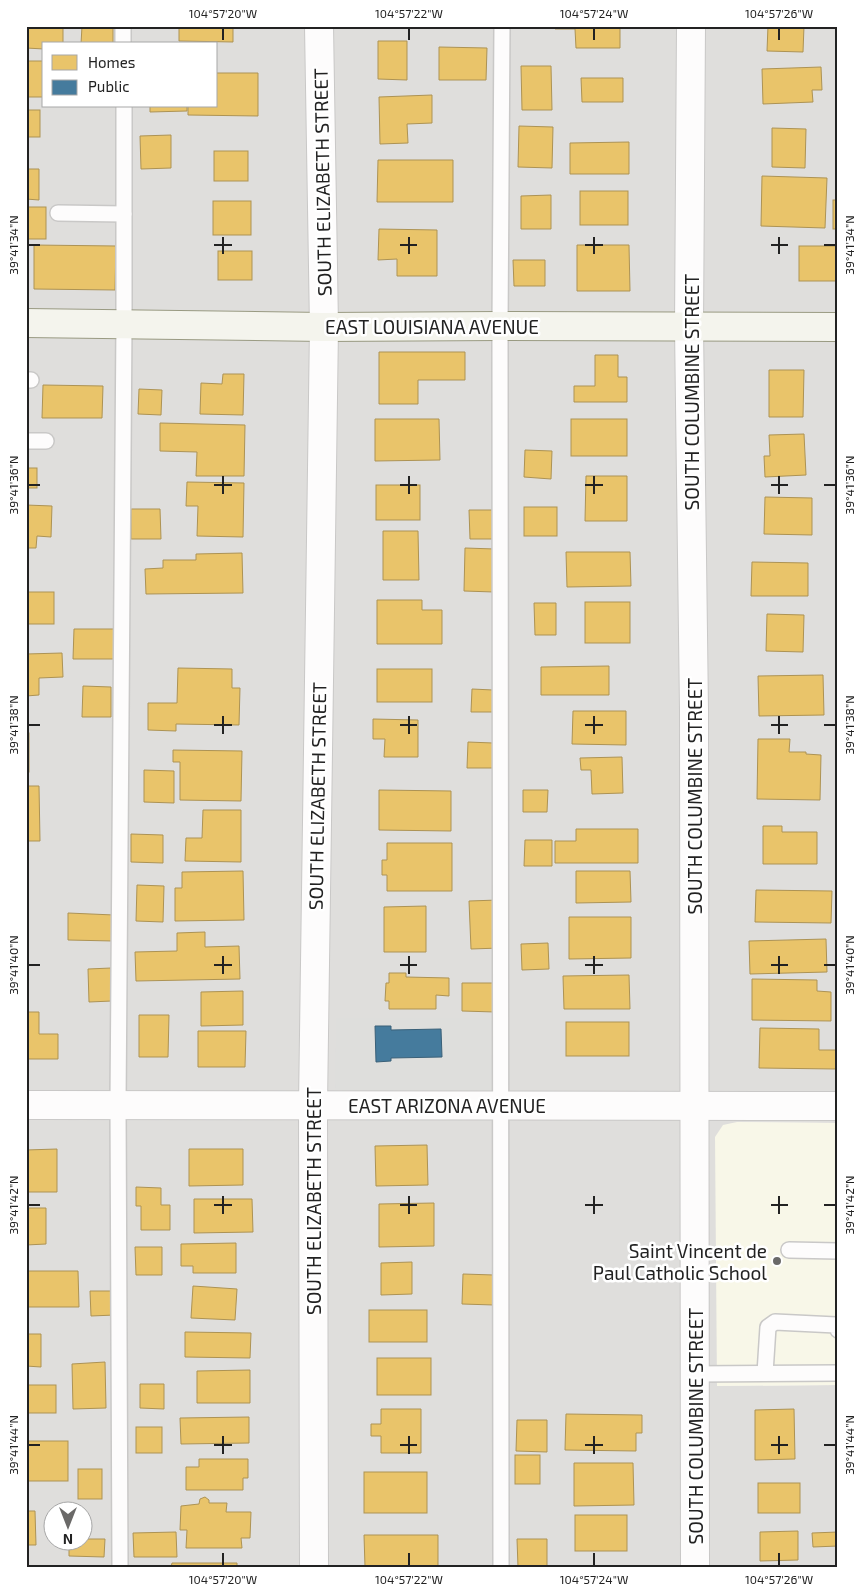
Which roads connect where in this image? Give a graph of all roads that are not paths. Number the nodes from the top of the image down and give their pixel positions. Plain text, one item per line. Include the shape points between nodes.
1 (123, 26) edge
2 (318, 26) edge
3 (502, 26) edge
4 (691, 26) edge
5 (123, 42) edge
6 (124, 108) edge
7 (58, 213) dead end
8 (124, 214) junction
9 (26, 323) edge
10 (124, 324) junction
11 (500, 326) junction
12 (324, 327) junction
13 (689, 327) junction
14 (838, 327) edge
15 (26, 441) edge
16 (46, 441) dead end
17 (118, 1104) junction
18 (26, 1105) edge
19 (313, 1105) junction
20 (501, 1105) junction
21 (694, 1106) junction
22 (838, 1106) edge
23 (789, 1250) dead end
24 (838, 1251) edge
25 (838, 1330) edge
26 (838, 1373) edge
27 (694, 1374) junction
28 (765, 1374) junction
29 (120, 1567) edge
30 (314, 1567) edge
31 (501, 1567) edge
32 (695, 1567) edge

1 - 5 lane
2 - 12 street, SOUTH ELIZABETH STREET
3 - 11 lane
4 - 13 street, SOUTH COLUMBINE STREET
6 - 8 lane
7 - 8 lane
8 - 10 lane
9 - 10 street, EAST LOUISIANA AVENUE
10 - 12 street, EAST LOUISIANA AVENUE
10 - 17 lane
11 - 12 street, EAST LOUISIANA AVENUE
11 - 13 street, EAST LOUISIANA AVENUE
11 - 20 lane
12 - 19 street, SOUTH ELIZABETH STREET
13 - 14 street, EAST LOUISIANA AVENUE
13 - 21 street, SOUTH COLUMBINE STREET via 694,710
15 - 16 lane
17 - 18 street, EAST ARIZONA AVENUE
17 - 19 street, EAST ARIZONA AVENUE
17 - 29 lane
19 - 20 street, EAST ARIZONA AVENUE
19 - 30 street, SOUTH ELIZABETH STREET
20 - 21 street, EAST ARIZONA AVENUE
20 - 31 lane
21 - 22 street, EAST ARIZONA AVENUE
21 - 27 street, SOUTH COLUMBINE STREET
23 - 24 lane
25 - 28 lane via 836,1325 775,1322 768,1327
26 - 28 lane
27 - 28 lane
27 - 32 street, SOUTH COLUMBINE STREET

